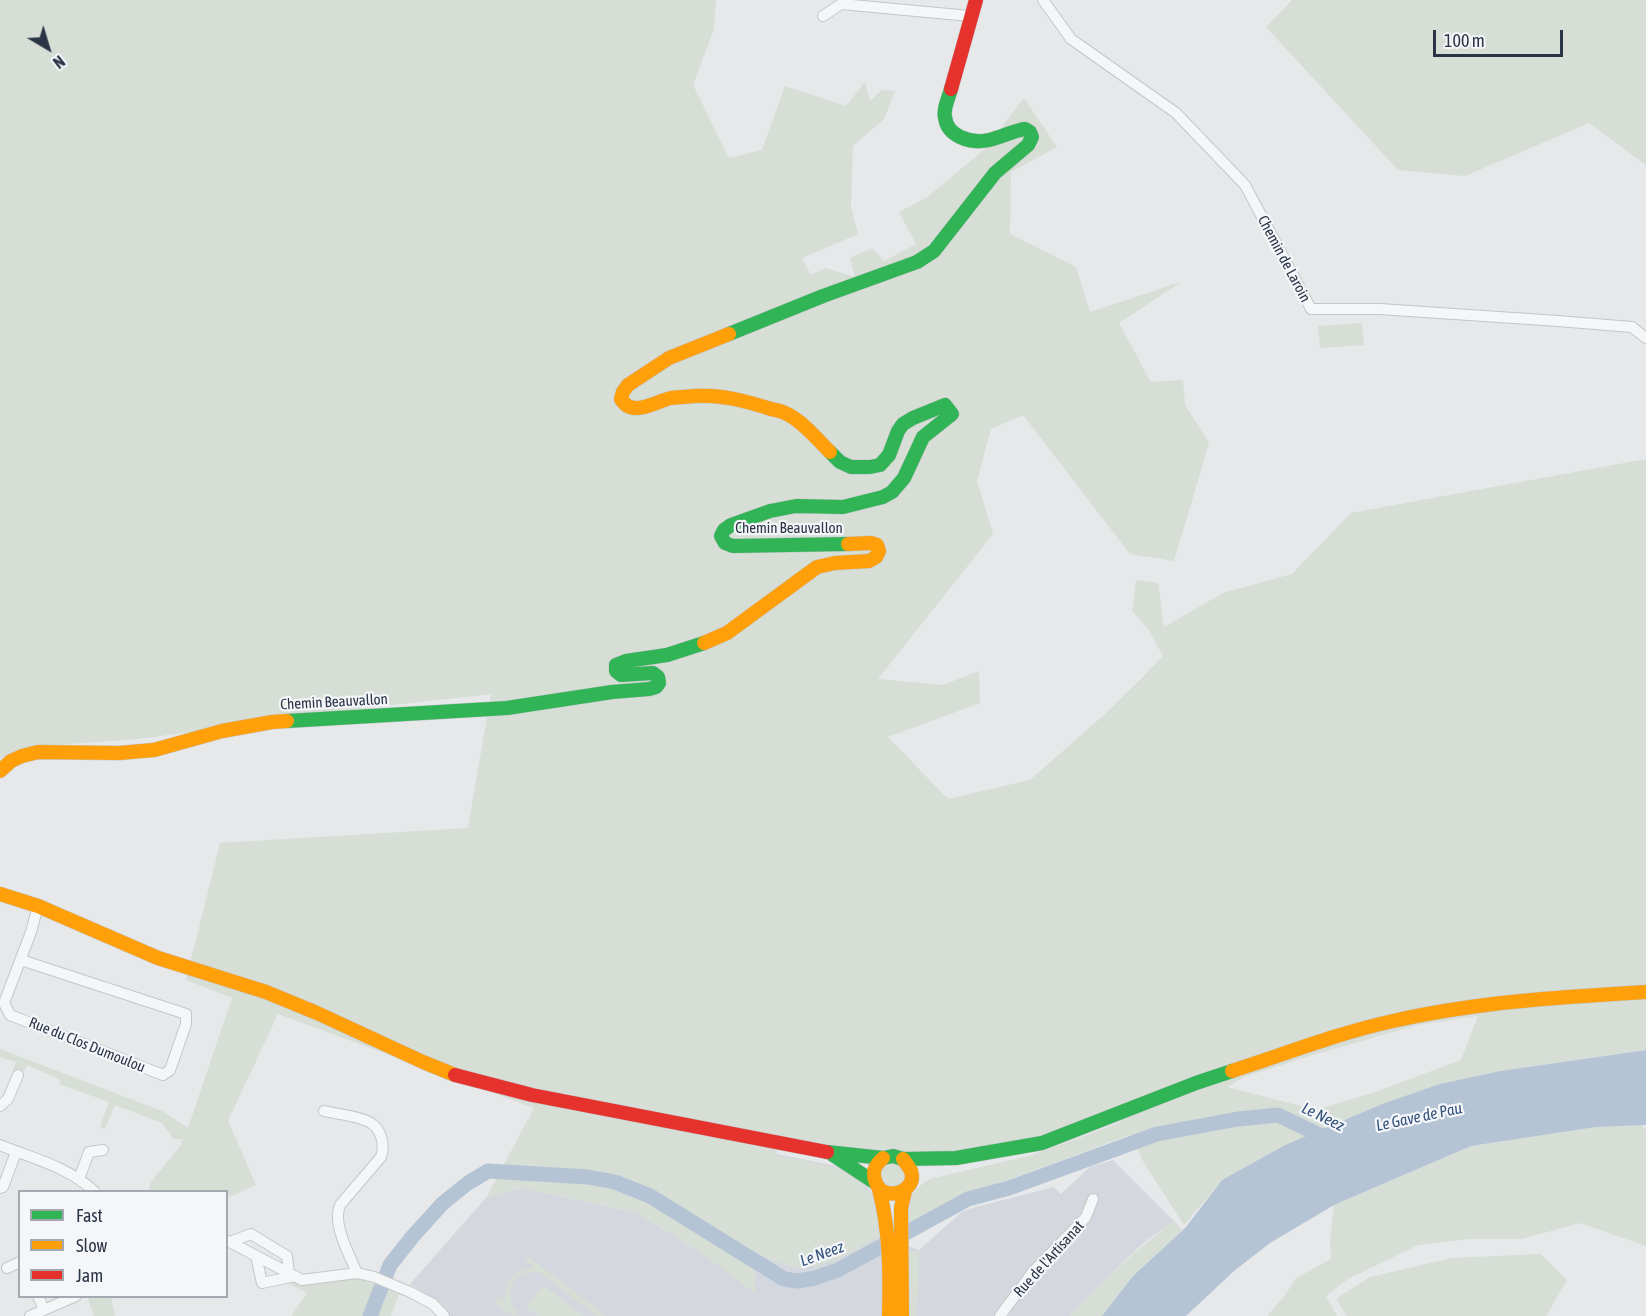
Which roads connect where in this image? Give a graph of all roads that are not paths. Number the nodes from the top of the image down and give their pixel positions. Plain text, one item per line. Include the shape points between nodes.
1 (976, 0) edge
2 (1043, 0) edge
3 (823, 16) dead end
4 (970, 16) junction
5 (1646, 338) edge
6 (0, 771) edge
7 (0, 894) edge
8 (35, 905) junction
9 (0, 907) edge
10 (21, 960) junction
11 (1646, 992) edge
12 (18, 1075) dead end
13 (0, 1106) edge
14 (324, 1112) dead end
15 (0, 1145) edge
16 (103, 1150) dead end
17 (16, 1152) junction
18 (830, 1152) junction
19 (883, 1158) junction
20 (956, 1158) junction
21 (903, 1159) junction
22 (79, 1179) junction
23 (908, 1185) junction
24 (876, 1186) junction
25 (0, 1188) edge
26 (94, 1190) edge
27 (1093, 1199) dead end
28 (894, 1225) junction
29 (228, 1241) edge
30 (896, 1251) junction
31 (256, 1256) junction
32 (18, 1263) edge
33 (7, 1268) dead end
34 (357, 1273) junction
35 (292, 1275) junction
36 (39, 1298) edge
37 (72, 1298) edge
38 (48, 1311) edge
39 (30, 1316) edge
40 (444, 1316) edge
41 (889, 1316) edge
42 (902, 1316) edge
43 (1000, 1316) edge

1 - 4 street, Chemin Beauvallon
2 - 5 street, Chemin de Laroin via 1071,39 1176,113 1245,185 1311,309 1380,309 1590,323 1632,327
3 - 4 street via 841,4
4 - 6 street, Chemin Beauvallon via 944,115 947,125 957,136 976,142 988,142 1025,129 1032,137 995,173 934,251 916,262 669,358 628,385 621,399 629,408 638,409 672,398 698,396 756,404 788,414 840,462 851,467 880,465 903,424 945,405 952,414 926,434 908,473 896,489 883,497 836,508 795,506 765,511 730,525 721,536 733,546 871,543 877,545 876,557 817,567 727,633 710,641 616,665 621,675 653,673 659,683 649,689 507,708 272,722 154,750 38,752 11,761
7 - 8 street
8 - 9 street
8 - 10 street, Rue du Clos Dumoulou via 32,932
8 - 18 street via 158,958 266,992 456,1075 532,1095
10 - 10 street, Rue du Clos Dumoulou via 3,1003 10,1015 163,1075 170,1070 186,1014
11 - 20 street via 1538,999 1392,1021 1196,1083 1052,1140
12 - 13 street via 8,1099
14 - 34 street via 371,1123 382,1139 381,1157 337,1212 337,1223
15 - 17 street
16 - 22 street via 90,1152
17 - 22 street
17 - 25 street
18 - 19 street
18 - 24 street
19 - 21 street
19 - 24 street via 873,1173
20 - 21 street
20 - 23 street via 927,1170
21 - 23 street via 912,1172
22 - 26 street
23 - 24 street via 896,1195
23 - 28 street
24 - 28 street
27 - 43 street, Rue de l'Artisanat via 1086,1217 1032,1274
28 - 30 street
29 - 31 street
29 - 35 street via 251,1234 287,1256
30 - 41 street
30 - 42 street
31 - 35 street
31 - 35 street via 262,1283
32 - 33 street
34 - 35 street via 302,1280
34 - 40 street via 410,1292 433,1304
36 - 38 street
37 - 38 street
38 - 39 street

